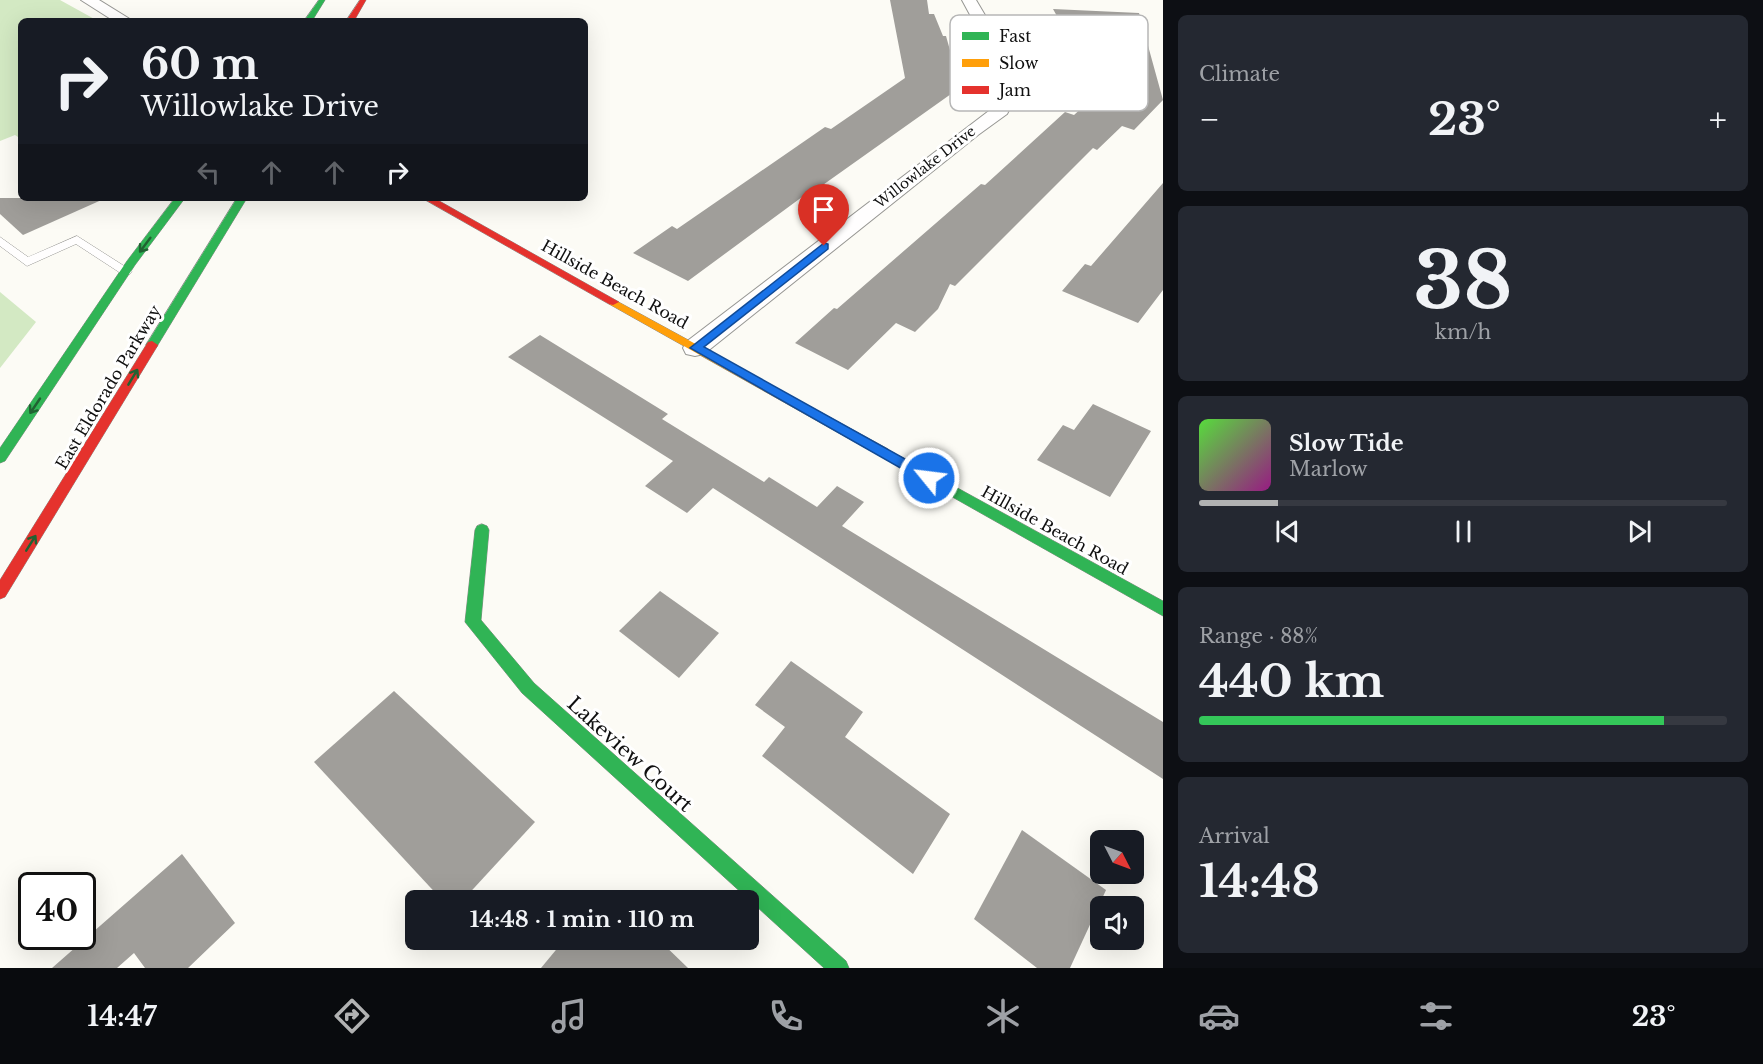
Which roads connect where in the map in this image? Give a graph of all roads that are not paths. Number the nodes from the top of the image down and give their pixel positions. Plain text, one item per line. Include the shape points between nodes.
1 (88, 0) edge
2 (322, 0) edge
3 (363, 0) edge
4 (969, 0) edge
5 (978, 15) edge
6 (120, 18) edge
7 (310, 18) edge
8 (352, 18) edge
9 (1000, 111) edge
10 (178, 201) edge
11 (240, 201) edge
12 (432, 201) edge
13 (0, 240) edge
14 (126, 271) junction
15 (695, 348) junction
16 (0, 458) edge
17 (482, 530) dead end
18 (0, 593) edge
19 (1163, 609) edge
20 (839, 968) edge

1 - 6 street
2 - 7 street
3 - 8 street
4 - 5 street, Willowlake Drive
9 - 15 street, Willowlake Drive
10 -> 14 street
18 -> 11 street, East Eldorado Parkway
12 - 15 street, Hillside Beach Road
13 - 14 lane via 27,262 77,239
14 -> 16 street
15 - 19 street, Hillside Beach Road
17 - 20 street, Lakeview Court via 473,622 528,688

